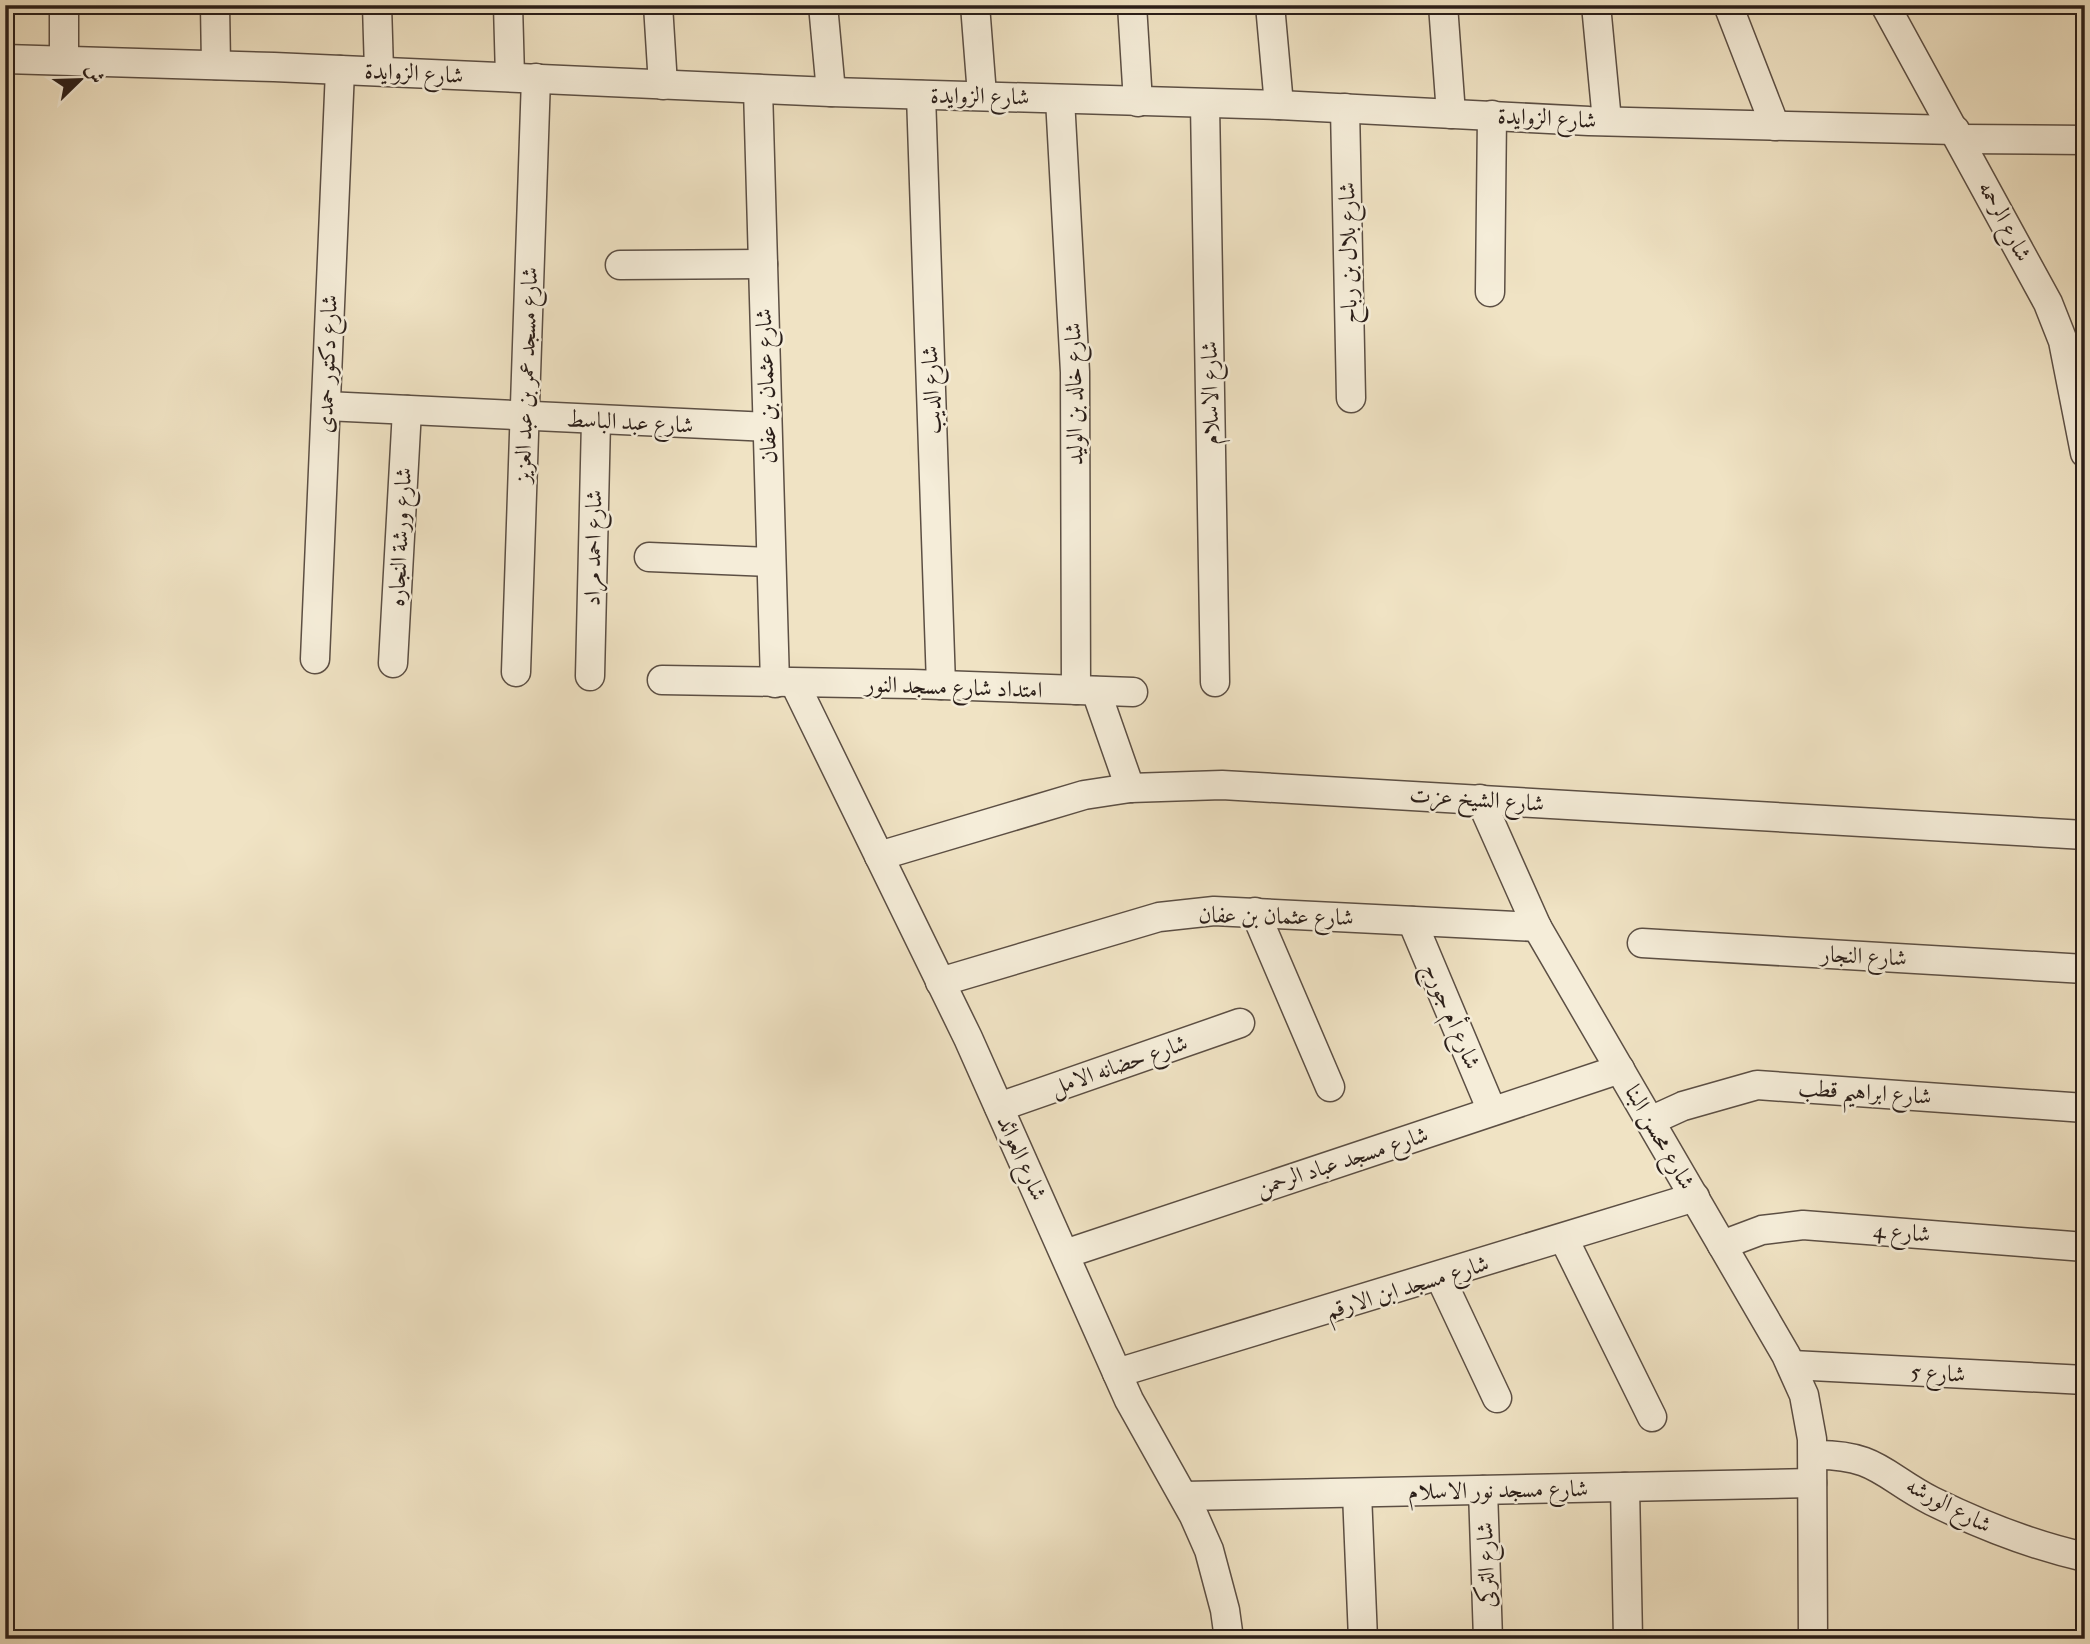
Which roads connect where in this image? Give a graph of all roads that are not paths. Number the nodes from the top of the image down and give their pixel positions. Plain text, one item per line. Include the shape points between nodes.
1 (64, 5) edge
2 (215, 5) edge
3 (377, 5) edge
4 (508, 5) edge
5 (658, 5) edge
6 (823, 5) edge
7 (975, 5) edge
8 (1132, 5) edge
9 (1270, 5) edge
10 (1443, 5) edge
11 (1596, 5) edge
12 (1728, 5) edge
13 (1885, 5) edge
14 (5, 59) edge
15 (64, 60) junction
16 (216, 65) junction
17 (340, 69) junction
18 (379, 71) junction
19 (523, 78) junction
20 (663, 85) junction
21 (758, 89) junction
22 (831, 92) junction
23 (921, 95) junction
24 (982, 95) junction
25 (1060, 99) junction
26 (1138, 102) junction
27 (1205, 104) junction
28 (1279, 105) junction
29 (1345, 108) junction
30 (1451, 114) junction
31 (1492, 115) junction
32 (1608, 121) junction
33 (1775, 126) junction
34 (1958, 135) junction
35 (2085, 140) edge
36 (763, 264) junction
37 (620, 265) dead end
38 (1490, 292) dead end
39 (2074, 341) edge
40 (1351, 398) dead end
41 (326, 406) junction
42 (407, 410) junction
43 (524, 416) junction
44 (596, 421) junction
45 (767, 427) junction
46 (2085, 453) edge
47 (649, 557) dead end
48 (771, 562) junction
49 (315, 659) dead end
50 (393, 663) dead end
51 (516, 672) dead end
52 (590, 676) dead end
53 (662, 680) dead end
54 (1215, 682) dead end
55 (785, 683) junction
56 (941, 685) junction
57 (1086, 691) junction
58 (1133, 692) dead end
59 (1129, 788) junction
60 (1479, 799) junction
61 (2085, 835) edge
62 (879, 856) junction
63 (1255, 912) junction
64 (1412, 921) junction
65 (1537, 927) junction
66 (1642, 943) dead end
67 (2085, 969) edge
68 (940, 982) junction
69 (1240, 1023) dead end
70 (1620, 1069) junction
71 (1329, 1087) dead end
72 (999, 1107) junction
73 (2085, 1108) edge
74 (1492, 1111) junction
75 (1650, 1121) junction
76 (1695, 1197) junction
77 (1564, 1239) junction
78 (1722, 1245) junction
79 (2085, 1247) edge
80 (1065, 1254) junction
81 (1440, 1277) junction
82 (1792, 1365) junction
83 (1117, 1373) junction
84 (2085, 1380) edge
85 (1497, 1398) dead end
86 (1652, 1417) dead end
87 (1813, 1469) junction
88 (1625, 1488) junction
89 (1483, 1490) junction
90 (1357, 1493) junction
91 (1184, 1496) junction
92 (2085, 1557) edge
93 (1228, 1639) edge
94 (1363, 1639) edge
95 (1488, 1639) edge
96 (1628, 1639) edge
97 (1813, 1639) edge

1 - 15 street
2 - 16 street
3 - 18 street
4 - 19 street, شارع مسجد عمر بن عبد العزيز
5 - 20 street
6 - 22 street
7 - 24 street
8 - 26 street
9 - 28 street
10 - 30 street
11 - 32 street
12 - 33 street
13 - 34 street, شارع الرحمه
14 - 15 street, شارع الزوايدة
15 - 16 street, شارع الزوايدة
16 - 17 street, شارع الزوايدة
17 - 18 street, شارع الزوايدة
17 - 41 street, شارع دكتور حمدى
18 - 19 street, شارع الزوايدة
19 - 20 street, شارع الزوايدة
19 - 43 street, شارع مسجد عمر بن عبد العزيز
20 - 21 street, شارع الزوايدة
21 - 22 street, شارع الزوايدة
21 - 36 street, شارع عثمان بن عفان
22 - 23 street, شارع الزوايدة
23 - 24 street, شارع الزوايدة
23 - 56 street, شارع الديب
24 - 25 street, شارع الزوايدة
25 - 26 street, شارع الزوايدة
25 - 57 street, شارع خالد بن الوليد
26 - 27 street, شارع الزوايدة
27 - 28 street, شارع الزوايدة
27 - 54 street, شارع الاسلام
28 - 29 street, شارع الزوايدة
29 - 30 street, شارع الزوايدة
29 - 40 street, شارع بلال بن رباح
30 - 31 street, شارع الزوايدة
31 - 32 street, شارع الزوايدة
31 - 38 street
32 - 33 street, شارع الزوايدة
33 - 34 street, شارع الزوايدة
34 - 35 street, شارع الزوايدة
34 - 39 street, شارع الرحمه
36 - 37 street
36 - 45 street, شارع عثمان بن عفان
39 - 46 street, شارع الرحمه
41 - 42 street, شارع عبد الباسط
41 - 49 street, شارع دكتور حمدى
42 - 43 street, شارع عبد الباسط
42 - 50 street, شارع ورشة النجاره
43 - 44 street, شارع عبد الباسط
43 - 51 street, شارع مسجد عمر بن عبد العزيز
44 - 45 street, شارع عبد الباسط
44 - 52 street, شارع احمد مراد
45 - 48 street, شارع عثمان بن عفان
47 - 48 street
48 - 55 street, شارع عثمان بن عفان
53 - 55 street, امتداد شارع مسجد النور
55 - 56 street, امتداد شارع مسجد النور
55 - 62 street, شارع العوائد
56 - 57 street, امتداد شارع مسجد النور
57 - 58 street, امتداد شارع مسجد النور
57 - 59 street, شارع خالد بن الوليد
59 - 60 street, شارع الشيخ عزت via 1222,785
59 - 62 street, شارع الشيخ عزت via 1084,795
60 - 61 street, شارع الشيخ عزت
60 - 65 street, شارع محسن البنا
62 - 68 street, شارع العوائد
63 - 64 street, شارع عثمان بن عفان
63 - 68 street, شارع عثمان بن عفان via 1159,917
63 - 71 street
64 - 65 street, شارع عثمان بن عفان
64 - 74 street, شارع أم جورج
65 - 70 street, شارع محسن البنا
66 - 67 street, شارع النجار
68 - 72 street, شارع العوائد
69 - 72 street, شارع حضانه الامل
70 - 74 street, شارع مسجد عباد الرحمن
70 - 75 street, شارع محسن البنا
72 - 80 street, شارع العوائد
73 - 75 street, شارع ابراهيم قطب via 1757,1085
74 - 80 street, شارع مسجد عباد الرحمن
75 - 76 street, شارع محسن البنا
76 - 77 street, شارع مسجد ابن الارقم
76 - 78 street, شارع محسن البنا
77 - 81 street, شارع مسجد ابن الارقم
77 - 86 street
78 - 79 street, شارع 4 via 1762,1230 1803,1225
78 - 82 street, شارع محسن البنا
80 - 83 street, شارع العوائد
81 - 83 street, شارع مسجد ابن الارقم
81 - 85 street
82 - 84 street, شارع 5
82 - 87 street, شارع محسن البنا via 1804,1395
83 - 91 street, شارع العوائد via 1165,1469
87 - 88 street, شارع مسجد نور الاسلام
87 - 92 street, شارع الورشه via 1840,1455 1866,1461 1929,1499 1998,1531
87 - 97 street, شارع محسن البنا
88 - 89 street, شارع مسجد نور الاسلام
88 - 96 street
89 - 90 street, شارع مسجد نور الاسلام
89 - 95 street, شارع التركى
90 - 91 street, شارع مسجد نور الاسلام
90 - 94 street
91 - 93 street, شارع العوائد via 1209,1550

